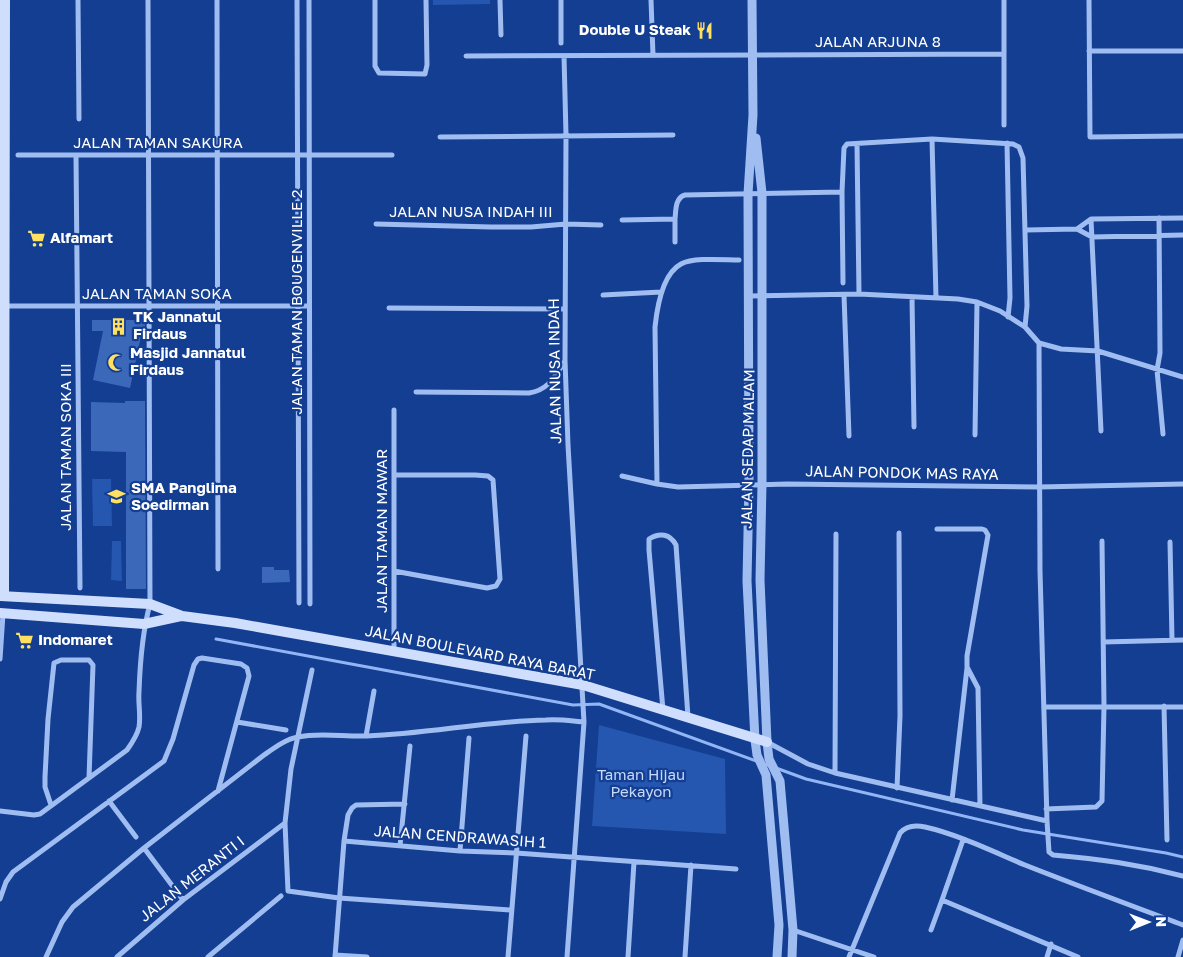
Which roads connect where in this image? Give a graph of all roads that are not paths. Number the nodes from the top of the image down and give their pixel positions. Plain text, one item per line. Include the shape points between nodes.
1 (5, 0) edge
2 (78, 0) edge
3 (148, 0) edge
4 (217, 0) edge
5 (297, 0) edge
6 (309, 0) edge
7 (375, 0) edge
8 (426, 0) edge
9 (500, 0) edge
10 (561, 0) edge
11 (651, 0) edge
12 (752, 0) edge
13 (1004, 0) edge
14 (1089, 0) edge
15 (501, 35) dead end
16 (561, 43) dead end
17 (1089, 51) junction
18 (1183, 51) edge
19 (1004, 54) junction
20 (753, 55) junction
21 (466, 56) dead end
22 (564, 56) junction
23 (653, 56) junction
24 (753, 115) junction
25 (79, 119) dead end
26 (1004, 125) dead end
27 (673, 135) dead end
28 (566, 136) junction
29 (1183, 136) edge
30 (440, 137) dead end
31 (932, 139) junction
32 (1007, 143) junction
33 (857, 144) junction
34 (2, 154) edge
35 (392, 154) dead end
36 (18, 155) dead end
37 (76, 156) junction
38 (148, 156) junction
39 (218, 156) junction
40 (298, 156) junction
41 (309, 156) junction
42 (842, 192) junction
43 (762, 193) junction
44 (748, 194) junction
45 (1091, 218) junction
46 (1159, 218) junction
47 (1183, 218) edge
48 (674, 219) junction
49 (622, 220) dead end
50 (376, 224) dead end
51 (566, 224) junction
52 (601, 225) dead end
53 (1077, 229) junction
54 (1026, 230) junction
55 (1183, 235) edge
56 (1159, 236) junction
57 (1092, 237) junction
58 (675, 242) dead end
59 (739, 260) dead end
60 (844, 283) dead end
61 (661, 292) junction
62 (859, 294) junction
63 (844, 295) junction
64 (603, 296) dead end
65 (749, 296) junction
66 (763, 296) junction
67 (912, 297) junction
68 (936, 298) junction
69 (977, 302) junction
70 (2, 306) edge
71 (78, 306) junction
72 (149, 306) junction
73 (218, 306) junction
74 (309, 306) junction
75 (299, 307) junction
76 (389, 308) dead end
77 (565, 310) junction
78 (1008, 316) junction
79 (1025, 327) junction
80 (1039, 343) junction
81 (1098, 351) junction
82 (566, 360) junction
83 (1157, 370) junction
84 (1183, 377) edge
85 (416, 392) dead end
86 (394, 410) dead end
87 (914, 427) dead end
88 (1102, 431) dead end
89 (1164, 434) dead end
90 (975, 435) dead end
91 (849, 436) dead end
92 (394, 475) junction
93 (622, 476) dead end
94 (657, 484) junction
95 (762, 484) junction
96 (1183, 484) edge
97 (749, 485) junction
98 (1039, 486) junction
99 (937, 529) dead end
100 (899, 533) dead end
101 (836, 534) dead end
102 (1102, 541) dead end
103 (1170, 542) dead end
104 (218, 568) dead end
105 (394, 571) junction
106 (80, 588) dead end
107 (2, 596) edge
108 (299, 603) dead end
109 (150, 604) junction
110 (310, 604) dead end
111 (2, 613) edge
112 (182, 616) junction
113 (144, 624) junction
114 (1172, 640) junction
115 (1183, 640) edge
116 (1103, 642) junction
117 (394, 652) junction
118 (0, 659) edge
119 (967, 667) junction
120 (312, 670) dead end
121 (374, 690) dead end
122 (583, 690) junction
123 (1104, 706) junction
124 (1164, 706) junction
125 (1183, 706) edge
126 (1044, 707) junction
127 (663, 710) junction
128 (688, 718) junction
129 (237, 722) junction
130 (584, 722) junction
131 (286, 730) dead end
132 (366, 736) junction
133 (526, 736) dead end
134 (297, 737) junction
135 (469, 738) dead end
136 (755, 740) junction
137 (767, 742) junction
138 (410, 746) dead end
139 (835, 773) junction
140 (89, 778) junction
141 (897, 788) junction
142 (218, 792) junction
143 (952, 800) junction
144 (109, 801) junction
145 (405, 804) junction
146 (51, 805) junction
147 (980, 806) junction
148 (1046, 809) junction
149 (0, 811) edge
150 (1046, 821) junction
151 (285, 823) junction
152 (136, 837) dead end
153 (963, 840) junction
154 (1167, 840) dead end
155 (344, 841) junction
156 (400, 846) junction
157 (144, 848) junction
158 (460, 851) junction
159 (516, 853) junction
160 (574, 857) junction
161 (634, 862) junction
162 (691, 865) junction
163 (736, 869) dead end
164 (1183, 876) edge
165 (281, 896) dead end
166 (339, 898) junction
167 (0, 899) edge
168 (183, 900) junction
169 (942, 900) junction
170 (511, 910) junction
171 (1183, 925) edge
172 (793, 930) junction
173 (931, 930) dead end
174 (1183, 940) edge
175 (1051, 944) junction
176 (852, 948) junction
177 (335, 956) edge
178 (46, 957) edge
179 (117, 957) edge
180 (208, 957) edge
181 (367, 957) edge
182 (508, 957) edge
183 (567, 957) edge
184 (628, 957) edge
185 (685, 957) edge
186 (777, 957) edge
187 (792, 957) edge
188 (849, 957) edge
189 (874, 957) edge
190 (1047, 957) edge
191 (1078, 957) edge
192 (1178, 957) edge

1 - 34 main road
2 - 25 street
3 - 38 street
4 - 39 street
5 - 40 street, JALAN TAMAN BOUGENVILLE 2
6 - 41 street, JALAN TAMAN BOUGENVILLE 2
7 - 8 street via 375,66 379,73 425,74
9 - 15 street
10 - 16 street
11 - 23 street
12 - 20 street, JALAN SEDAP MALAM
13 - 19 street
14 - 17 street
17 - 18 street
17 - 29 street via 1090,137
19 - 20 street, JALAN ARJUNA 8
19 - 26 street
20 - 23 street, JALAN ARJUNA 8
20 - 24 street, JALAN SEDAP MALAM
21 - 22 street, JALAN ARJUNA 8
22 - 23 street, JALAN ARJUNA 8
22 - 28 street, JALAN NUSA INDAH
24 - 43 street, JALAN SEDAP MALAM
24 - 44 street, JALAN SEDAP MALAM
27 - 28 street
28 - 30 street
28 - 51 street, JALAN NUSA INDAH
31 - 32 street
31 - 33 street
31 - 68 street
32 - 54 street via 1018,146 1022,154
32 - 78 street
33 - 42 street via 847,144 844,148
33 - 62 street
34 - 70 main road
35 - 41 street, JALAN TAMAN SAKURA
36 - 37 street, JALAN TAMAN SAKURA
37 - 38 street, JALAN TAMAN SAKURA
37 - 71 street, JALAN TAMAN SOKA III
38 - 39 street, JALAN TAMAN SAKURA
38 - 72 street
39 - 40 street, JALAN TAMAN SAKURA
39 - 73 street
40 - 41 street, JALAN TAMAN SAKURA
40 - 75 street, JALAN TAMAN BOUGENVILLE 2
41 - 74 street, JALAN TAMAN BOUGENVILLE 2
42 - 43 street
42 - 60 street
43 - 44 street
43 - 66 street, JALAN SEDAP MALAM
44 - 48 street via 680,196
44 - 65 street, JALAN SEDAP MALAM
45 - 46 street
45 - 53 street
45 - 57 street
46 - 47 street
46 - 56 street
48 - 49 street
48 - 58 street
50 - 51 street, JALAN NUSA INDAH III via 531,227
51 - 52 street, JALAN NUSA INDAH III
51 - 77 street, JALAN NUSA INDAH
53 - 54 street
53 - 57 street
54 - 79 street
55 - 56 street
56 - 57 street
56 - 83 street via 1160,353
57 - 81 street
59 - 61 street via 681,264 672,272
61 - 64 street
61 - 94 street via 655,327
62 - 63 street
62 - 67 street
63 - 66 street
63 - 91 street
65 - 66 street
65 - 97 street, JALAN SEDAP MALAM
66 - 95 street, JALAN SEDAP MALAM
67 - 68 street
67 - 87 street
68 - 69 street
69 - 78 street
69 - 90 street
70 - 71 street, JALAN TAMAN SOKA
70 - 107 main road
71 - 72 street, JALAN TAMAN SOKA
71 - 106 street, JALAN TAMAN SOKA III
72 - 73 street, JALAN TAMAN SOKA
72 - 109 street
73 - 75 street, JALAN TAMAN SOKA
73 - 104 street
74 - 75 street, JALAN TAMAN SOKA
74 - 110 street, JALAN TAMAN BOUGENVILLE 2
75 - 108 street, JALAN TAMAN BOUGENVILLE 2
76 - 77 street
77 - 82 street, JALAN NUSA INDAH
78 - 79 street
79 - 80 street
80 - 81 street via 1061,349
80 - 98 street
81 - 83 street
81 - 88 street
82 - 85 street via 553,381 538,392 529,394
82 - 122 street, JALAN NUSA INDAH
83 - 84 street
83 - 89 street
86 - 92 street, JALAN TAMAN MAWAR
92 - 105 street, JALAN TAMAN MAWAR
92 - 105 street via 475,475 488,476 493,480 500,579 496,586 488,588
93 - 94 street, JALAN PONDOK MAS RAYA
94 - 97 street, JALAN PONDOK MAS RAYA via 678,487
95 - 97 street, JALAN PONDOK MAS RAYA
95 - 98 street, JALAN PONDOK MAS RAYA
95 - 137 street, JALAN SEDAP MALAM via 760,580
96 - 98 street, JALAN PONDOK MAS RAYA
97 - 136 street, JALAN SEDAP MALAM via 746,581
98 - 126 street
99 - 119 street via 982,529 988,535
100 - 141 street
101 - 139 street
102 - 116 street
103 - 114 street
105 - 117 street, JALAN TAMAN MAWAR
107 - 109 main road
109 - 112 main road
109 - 113 street
111 - 113 main road
111 - 118 street
112 - 113 main road
112 - 117 main road, JALAN BOULEVARD RAYA BARAT
113 - 140 street via 139,726 135,739 127,750
114 - 115 street
114 - 116 street
116 - 123 street
117 - 122 main road, JALAN BOULEVARD RAYA BARAT
119 - 143 street
119 - 147 street via 978,688
120 - 134 street
121 - 132 street
122 - 127 main road, JALAN BOULEVARD RAYA BARAT
122 - 130 street, JALAN NUSA INDAH
123 - 124 street
123 - 126 street
123 - 148 street via 1102,801 1096,807
124 - 125 street
124 - 154 street
126 - 148 street
127 - 128 main road, JALAN BOULEVARD RAYA BARAT
127 - 128 street via 649,550 649,539 655,535 672,538 676,545
128 - 136 main road, JALAN BOULEVARD RAYA BARAT
129 - 131 street
129 - 142 street
129 - 144 street via 249,676 247,668 241,664 198,659 164,761
130 - 132 street via 547,719
130 - 160 street, JALAN NUSA INDAH
132 - 134 street
133 - 159 street
134 - 142 street via 276,746
134 - 151 street
135 - 158 street
136 - 137 main road, JALAN BOULEVARD RAYA BARAT
136 - 186 street, JALAN SEDAP MALAM via 766,775 779,925
137 - 139 street via 808,764
137 - 172 street, JALAN SEDAP MALAM via 769,760 780,782
138 - 145 street
139 - 141 street
140 - 146 street
140 - 146 street via 93,665 89,660 61,660 54,663 48,719 45,783
141 - 143 street
142 - 157 street
143 - 147 street
144 - 152 street
144 - 167 street via 13,872
145 - 155 street via 355,805 348,815
145 - 156 street
146 - 149 street via 34,815
147 - 150 street
148 - 150 street
150 - 164 street via 1051,855 1111,860
151 - 166 street via 288,891
151 - 168 street, JALAN MERANTI I
153 - 169 street
153 - 171 street
153 - 176 street via 919,826 902,831
155 - 156 street, JALAN CENDRAWASIH 1
155 - 166 street
156 - 158 street, JALAN CENDRAWASIH 1
157 - 168 street
157 - 178 street via 73,907 62,922
158 - 159 street, JALAN CENDRAWASIH 1
159 - 160 street, JALAN CENDRAWASIH 1
159 - 170 street
160 - 161 street, JALAN CENDRAWASIH 1
160 - 183 street, JALAN NUSA INDAH
161 - 162 street, JALAN CENDRAWASIH 1
161 - 184 street
162 - 163 street, JALAN CENDRAWASIH 1
162 - 185 street
165 - 180 street
166 - 170 street
166 - 177 street
168 - 179 street, JALAN MERANTI I
169 - 173 street
169 - 175 street
170 - 182 street
172 - 176 street
172 - 187 street
174 - 192 street
175 - 190 street
175 - 191 street
176 - 188 street
176 - 189 street
177 - 181 street

